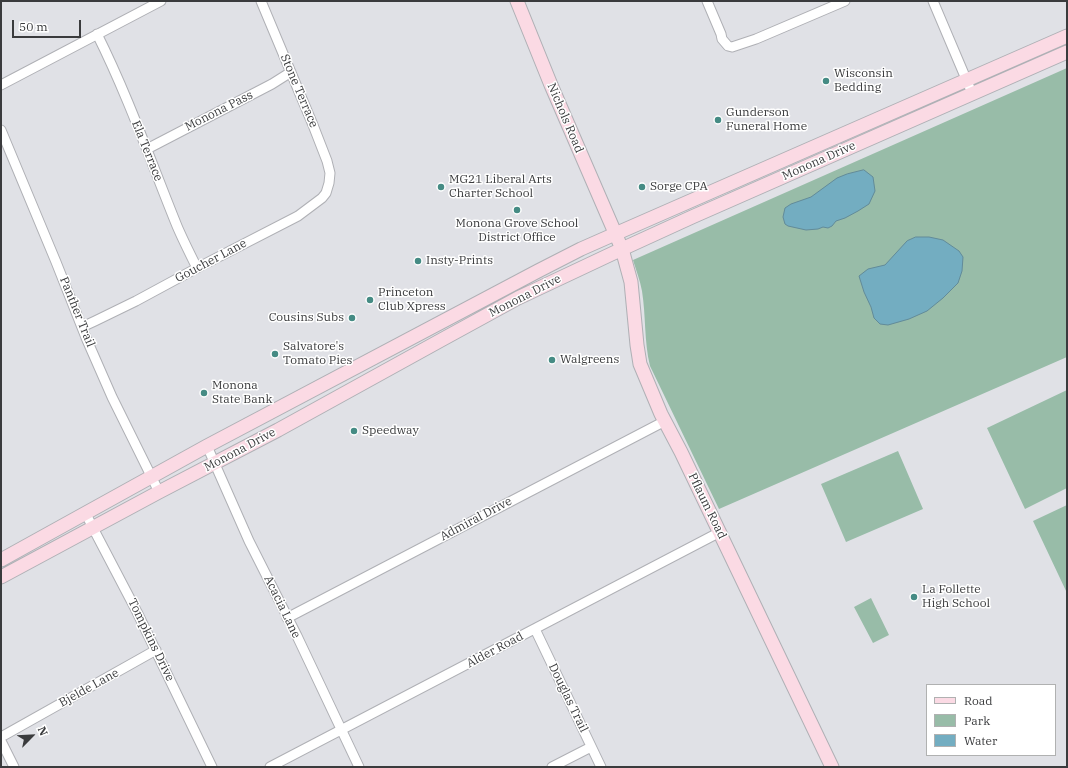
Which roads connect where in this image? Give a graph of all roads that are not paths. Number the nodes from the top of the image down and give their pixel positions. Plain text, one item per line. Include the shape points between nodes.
1 (161, 1) edge
2 (261, 1) edge
3 (517, 1) edge
4 (707, 1) edge
5 (845, 1) edge
6 (933, 1) edge
7 (97, 34) junction
8 (1067, 36) edge
9 (1067, 52) edge
10 (291, 72) junction
11 (966, 80) junction
12 (1, 85) edge
13 (972, 93) junction
14 (1, 130) edge
15 (147, 150) junction
16 (329, 183) joint
17 (615, 234) junction
18 (622, 249) junction
19 (197, 268) junction
20 (82, 327) junction
21 (665, 421) junction
22 (207, 446) junction
23 (214, 464) junction
24 (151, 478) junction
25 (159, 492) junction
26 (86, 514) junction
27 (92, 528) junction
28 (720, 532) junction
29 (1, 560) edge
30 (1, 577) edge
31 (287, 618) junction
32 (534, 629) junction
33 (156, 650) junction
34 (341, 730) junction
35 (1, 737) edge
36 (1, 741) edge
37 (591, 747) junction
38 (14, 767) edge
39 (212, 767) edge
40 (270, 767) edge
41 (359, 767) edge
42 (552, 767) edge
43 (601, 767) edge
44 (832, 767) edge

1 - 7 street
2 - 10 street, Stone Terrace
3 - 17 street, Nichols Road
4 - 5 street via 722,38 732,47
6 - 11 street
7 - 12 street
7 - 15 street, Ela Terrace
8 - 11 street, Monona Drive
9 - 13 street, Monona Drive
10 - 15 street, Monona Pass
10 - 16 street, Stone Terrace via 327,161
11 - 13 street
11 - 17 street, Monona Drive
13 - 18 street, Monona Drive
14 - 20 street, Panther Trail
15 - 19 street, Ela Terrace via 177,228
16 - 19 street, Goucher Lane via 322,198 298,216
17 - 18 street, Pflaum Road
17 - 22 street, Monona Drive via 531,274
18 - 21 street, Pflaum Road via 631,282 640,364
18 - 23 street, Monona Drive via 501,307
19 - 20 street, Goucher Lane
20 - 24 street, Panther Trail
21 - 28 street, Pflaum Road
21 - 31 street, Admiral Drive
22 - 23 street, Acacia Lane
22 - 24 street, Monona Drive
23 - 25 street, Monona Drive
23 - 31 street, Acacia Lane
24 - 25 street, Panther Trail
24 - 26 street, Monona Drive
25 - 27 street, Monona Drive
26 - 27 street, Tompkins Drive
26 - 29 street, Monona Drive
27 - 30 street, Monona Drive
27 - 33 street, Tompkins Drive
28 - 32 street, Alder Road
28 - 44 street, Pflaum Road
31 - 34 street, Acacia Lane
32 - 34 street, Alder Road
32 - 37 street, Douglas Trail
33 - 35 street, Bjelde Lane
33 - 39 street, Tompkins Drive
34 - 40 street, Alder Road
34 - 41 street, Acacia Lane
36 - 38 street
37 - 42 street
37 - 43 street, Douglas Trail

